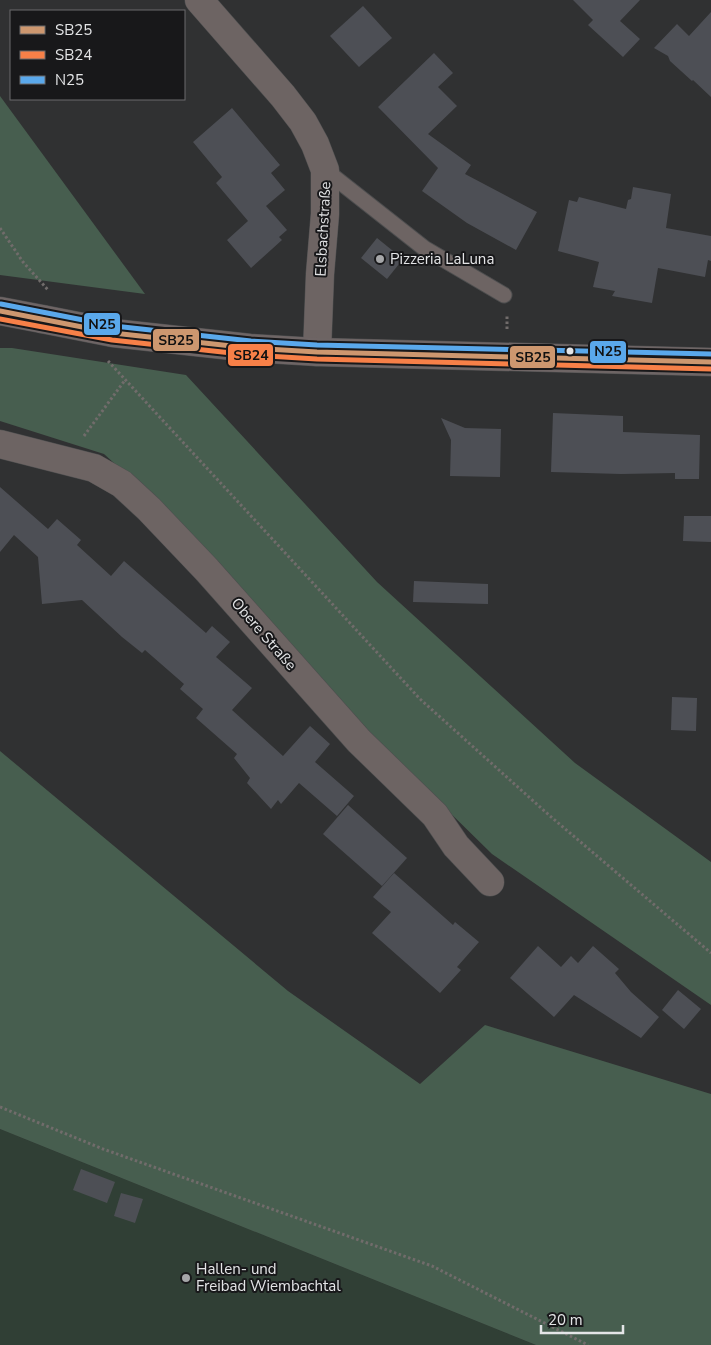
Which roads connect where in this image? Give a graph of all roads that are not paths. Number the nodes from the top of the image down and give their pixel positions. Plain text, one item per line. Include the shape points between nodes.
1 (199, 0) edge
2 (325, 170) junction
3 (504, 295) dead end
4 (0, 311) edge
5 (317, 352) junction
6 (711, 362) edge
7 (0, 444) edge
8 (490, 882) dead end

1 - 2 street, Elsbachstraße via 303,122
2 - 3 lane via 424,248
2 - 5 street, Elsbachstraße
4 - 5 main road, bridge via 49,309 109,346
5 - 6 main road
7 - 8 street, Obere Straße via 94,468 122,484 150,509 359,741 435,815 456,846

